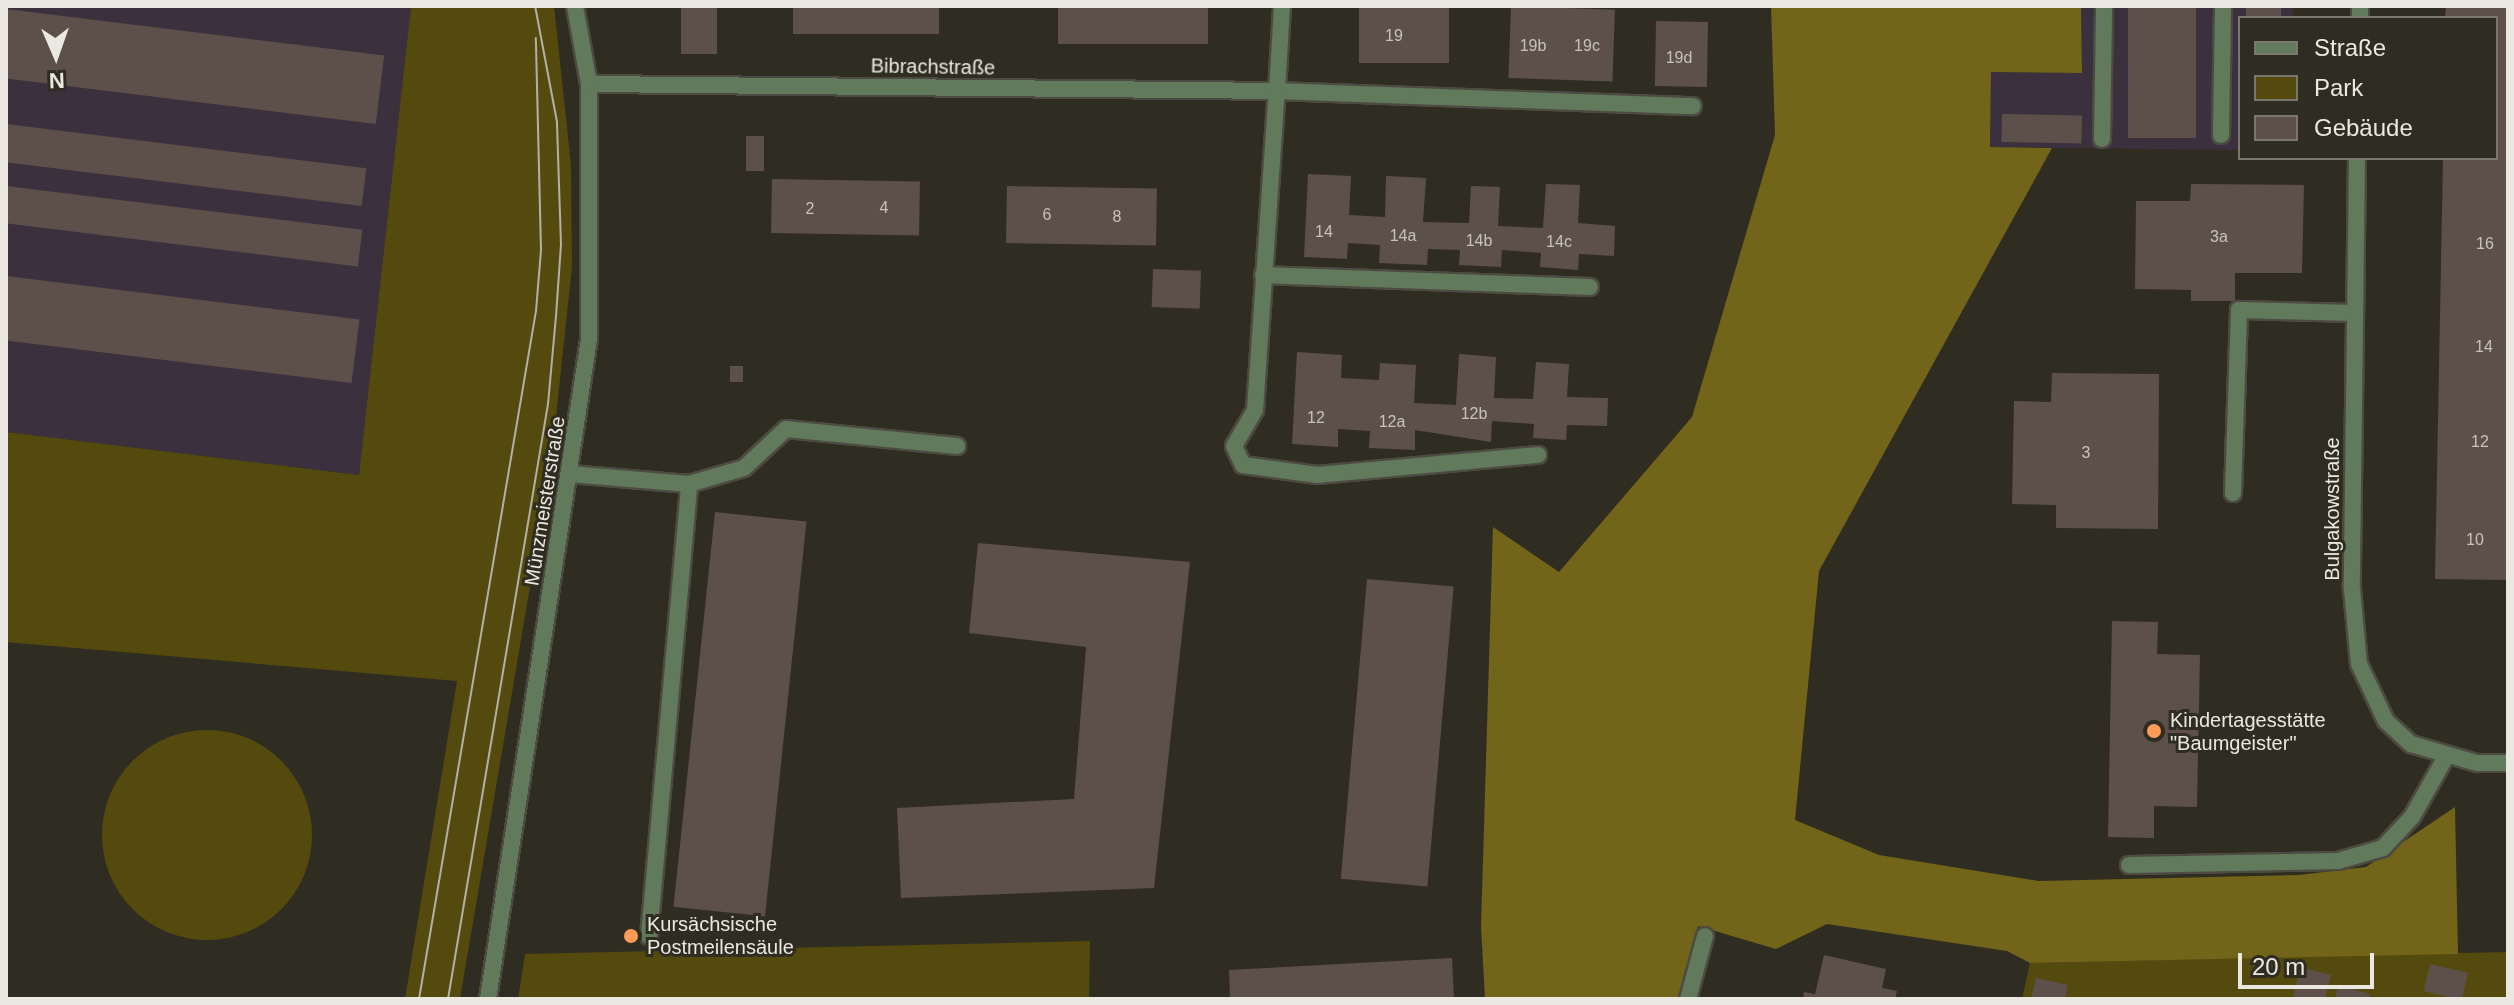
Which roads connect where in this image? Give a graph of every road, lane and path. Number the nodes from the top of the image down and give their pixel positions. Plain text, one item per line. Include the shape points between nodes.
1 (575, 6) edge
2 (1282, 6) edge
3 (2104, 6) edge
4 (2223, 6) edge
5 (589, 84) junction
6 (1277, 91) junction
7 (1693, 106) dead end
8 (2221, 135) dead end
9 (2102, 139) dead end
10 (2357, 160) edge
11 (1263, 275) junction
12 (1590, 287) dead end
13 (2354, 313) junction
14 (957, 446) dead end
15 (1538, 455) dead end
16 (570, 474) junction
17 (689, 484) junction
18 (2233, 493) dead end
19 (2447, 755) junction
20 (2508, 763) edge
21 (2129, 865) dead end
22 (649, 936) dead end
23 (1705, 936) dead end
24 (488, 999) edge
25 (1688, 999) edge

1 - 5 street, Münzmeisterstraße
2 - 6 street
3 - 9 street
4 - 8 street
5 - 6 street, Bibrachstraße
5 - 16 street, Münzmeisterstraße via 589,339
6 - 7 street, Bibrachstraße
6 - 11 street
10 - 13 street, Bulgakowstraße
11 - 12 street
11 - 15 street via 1255,410 1234,446 1243,465 1317,475
13 - 18 street via 2239,310
13 - 19 street, Bulgakowstraße via 2352,589 2359,664 2386,721 2411,744
14 - 17 street via 786,429 744,468
16 - 17 street
16 - 24 street, Münzmeisterstraße
17 - 22 street
19 - 20 street, Bulgakowstraße
19 - 21 street via 2412,817 2383,848 2338,861
23 - 25 street

